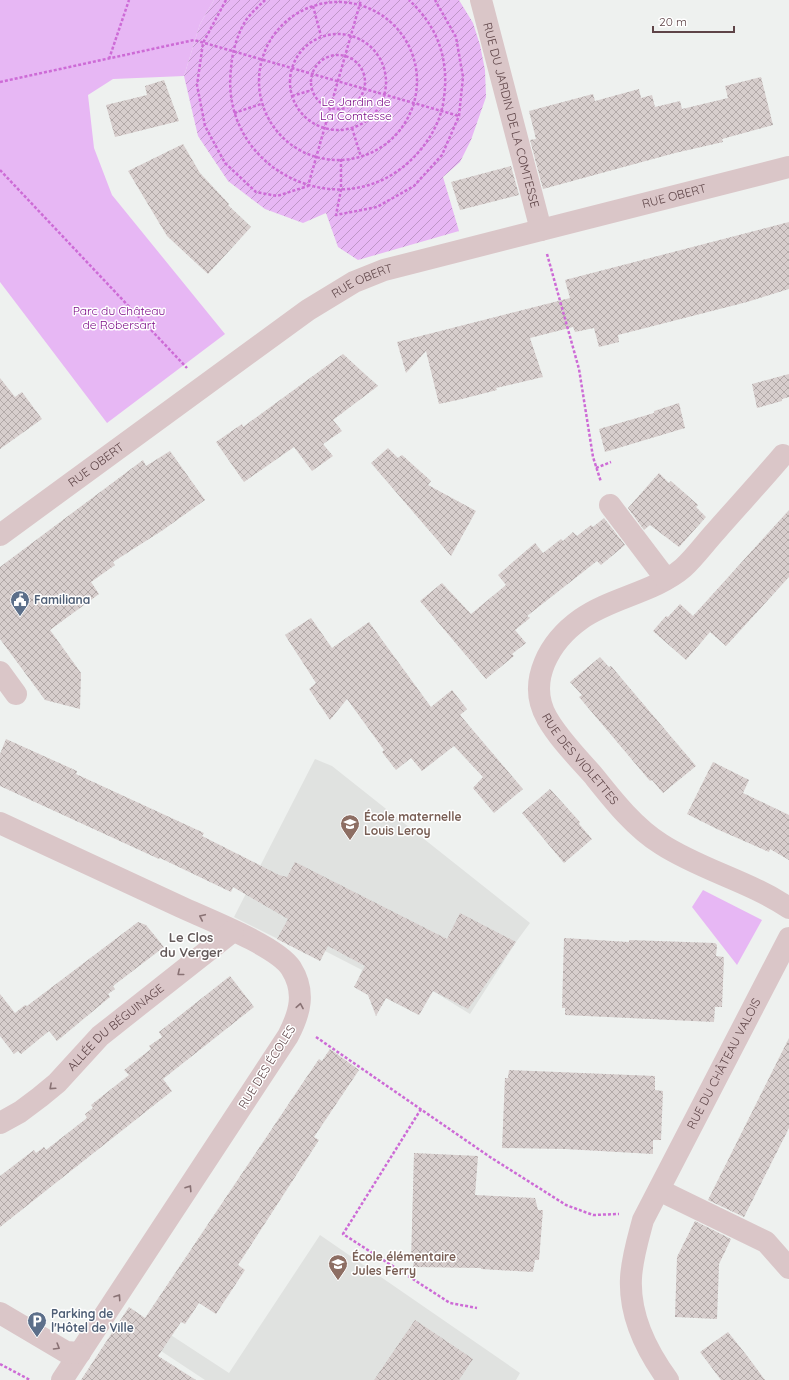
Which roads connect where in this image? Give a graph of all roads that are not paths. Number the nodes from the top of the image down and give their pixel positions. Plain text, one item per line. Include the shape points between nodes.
1 (481, 0) edge
2 (789, 166) edge
3 (541, 230) junction
4 (783, 456) dead end
5 (610, 505) road end
6 (0, 535) edge
7 (666, 579) junction
8 (0, 672) edge
9 (16, 694) dead end
10 (0, 823) edge
11 (789, 908) edge
12 (232, 931) junction
13 (789, 938) edge
14 (0, 1123) edge
15 (659, 1190) junction
16 (789, 1268) edge
17 (0, 1313) edge
18 (80, 1352) junction
19 (62, 1380) edge
20 (668, 1380) edge

1 - 3 street, RUE DU JARDIN DE LA COMTESSE
2 - 3 street, RUE OBERT
3 - 6 street, RUE OBERT via 365,277 308,310
4 - 7 street, RUE DES VIOLETTES via 683,568
5 - 7 street
7 - 11 street, RUE DES VIOLETTES via 582,618 564,632 542,666 539,682 540,699 546,717 562,739 640,828 662,844 767,894
8 - 9 street
12 -> 10 street, RUE DES ÉCOLES
12 -> 14 street, ALLÉE DU BÉGUINAGE via 100,1036 57,1083 20,1112
18 -> 12 street, RUE DES ÉCOLES via 274,1059 295,1022 301,997 298,981 291,968 280,955
13 - 15 street, RUE DU CHÂTEAU VALOIS
15 - 16 street via 766,1242
15 - 20 street, RUE DU CHÂTEAU VALOIS via 643,1220 631,1278 638,1328
17 -> 18 street via 66,1352
18 - 19 street, RUE DES ÉCOLES

